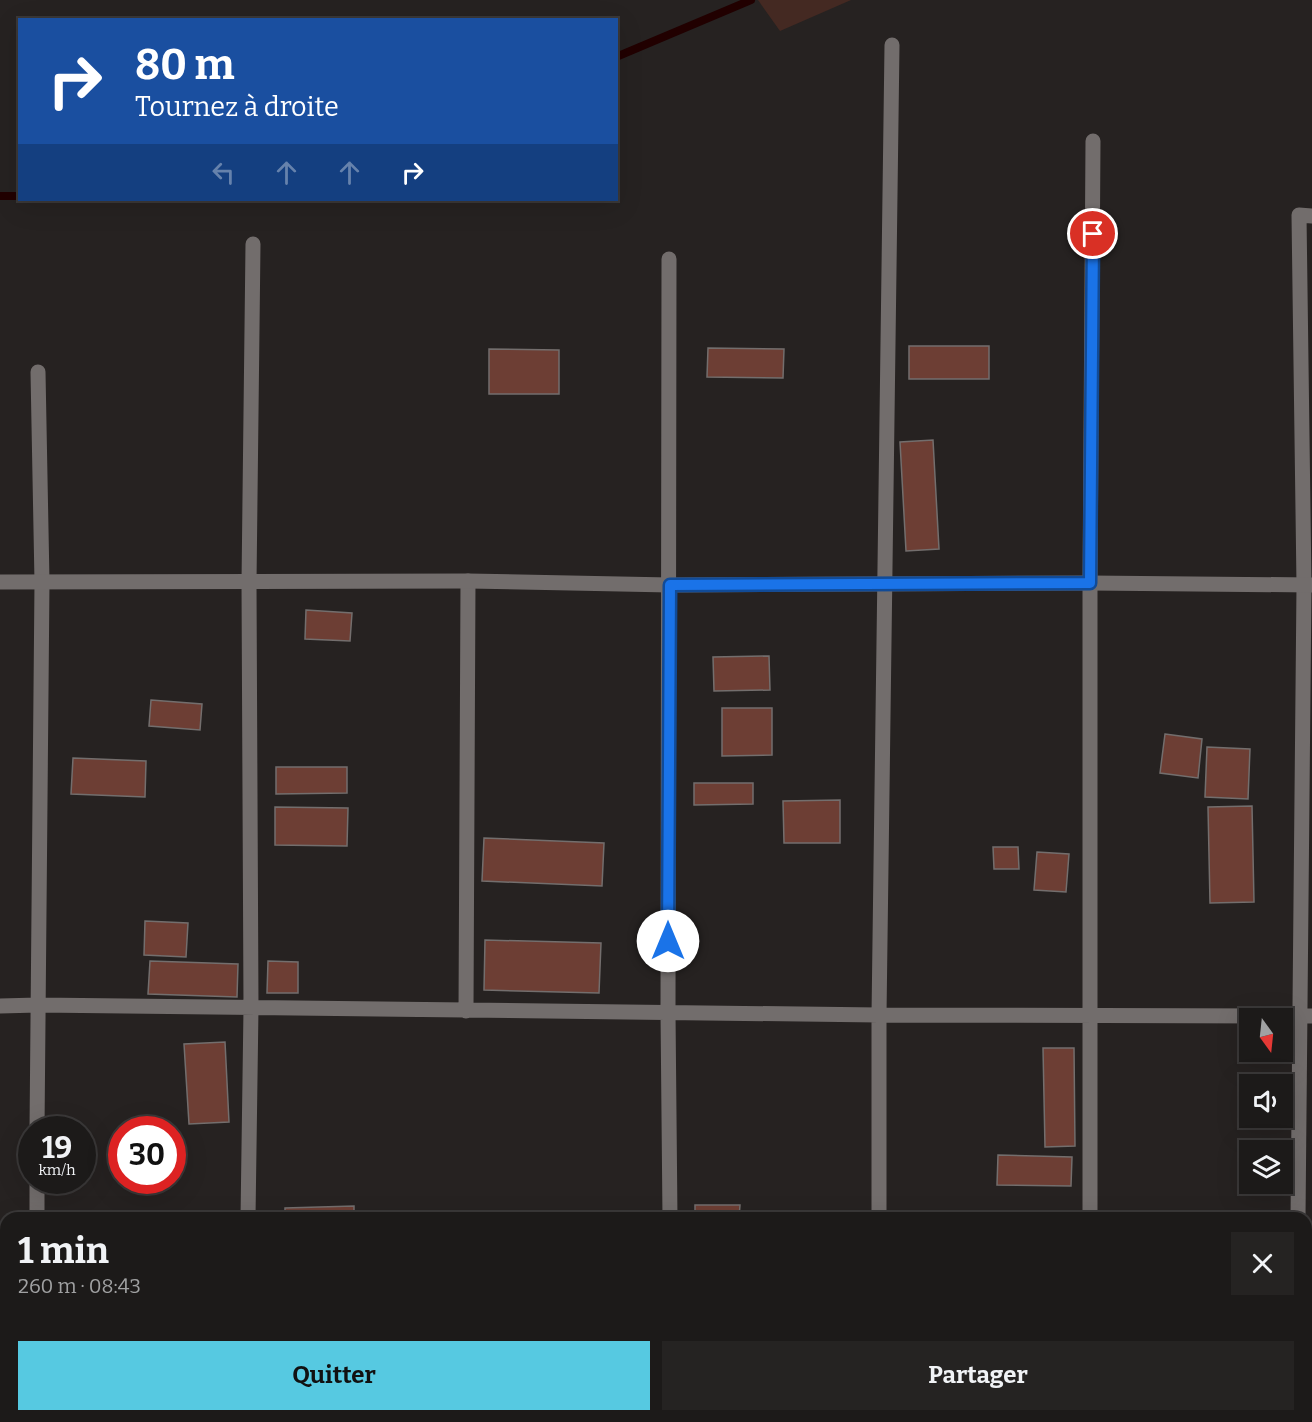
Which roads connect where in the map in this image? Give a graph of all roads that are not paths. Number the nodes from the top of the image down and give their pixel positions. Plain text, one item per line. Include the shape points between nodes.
1 (892, 45) dead end
2 (1094, 141) dead end
3 (1312, 216) edge
4 (254, 244) dead end
5 (669, 260) dead end
6 (38, 372) dead end
7 (468, 581) junction
8 (0, 582) edge
9 (42, 582) junction
10 (249, 583) junction
11 (1090, 583) junction
12 (886, 584) junction
13 (670, 585) junction
14 (1308, 585) edge
15 (38, 1005) junction
16 (0, 1006) edge
17 (251, 1008) junction
18 (466, 1011) junction
19 (668, 1012) junction
20 (879, 1014) junction
21 (1091, 1015) junction
22 (1306, 1016) edge
23 (37, 1116) edge
24 (37, 1194) edge
25 (37, 1212) edge
26 (248, 1212) edge
27 (670, 1212) edge
28 (879, 1212) edge
29 (1090, 1212) edge
30 (1298, 1212) edge

1 - 12 street
2 - 11 street
3 - 14 street via 1299,215
4 - 10 street
5 - 13 street
6 - 9 street
7 - 10 street
7 - 13 street
7 - 18 street
8 - 9 street
9 - 10 street
9 - 15 street
10 - 17 street
11 - 12 street
11 - 14 street
11 - 21 street
12 - 13 street
12 - 20 street
13 - 19 street
14 - 22 street
15 - 16 street
15 - 17 street
15 - 23 street
17 - 18 street
17 - 26 street
18 - 19 street
19 - 20 street
19 - 27 street
20 - 21 street
20 - 28 street
21 - 22 street
21 - 29 street
22 - 30 street
24 - 25 street

